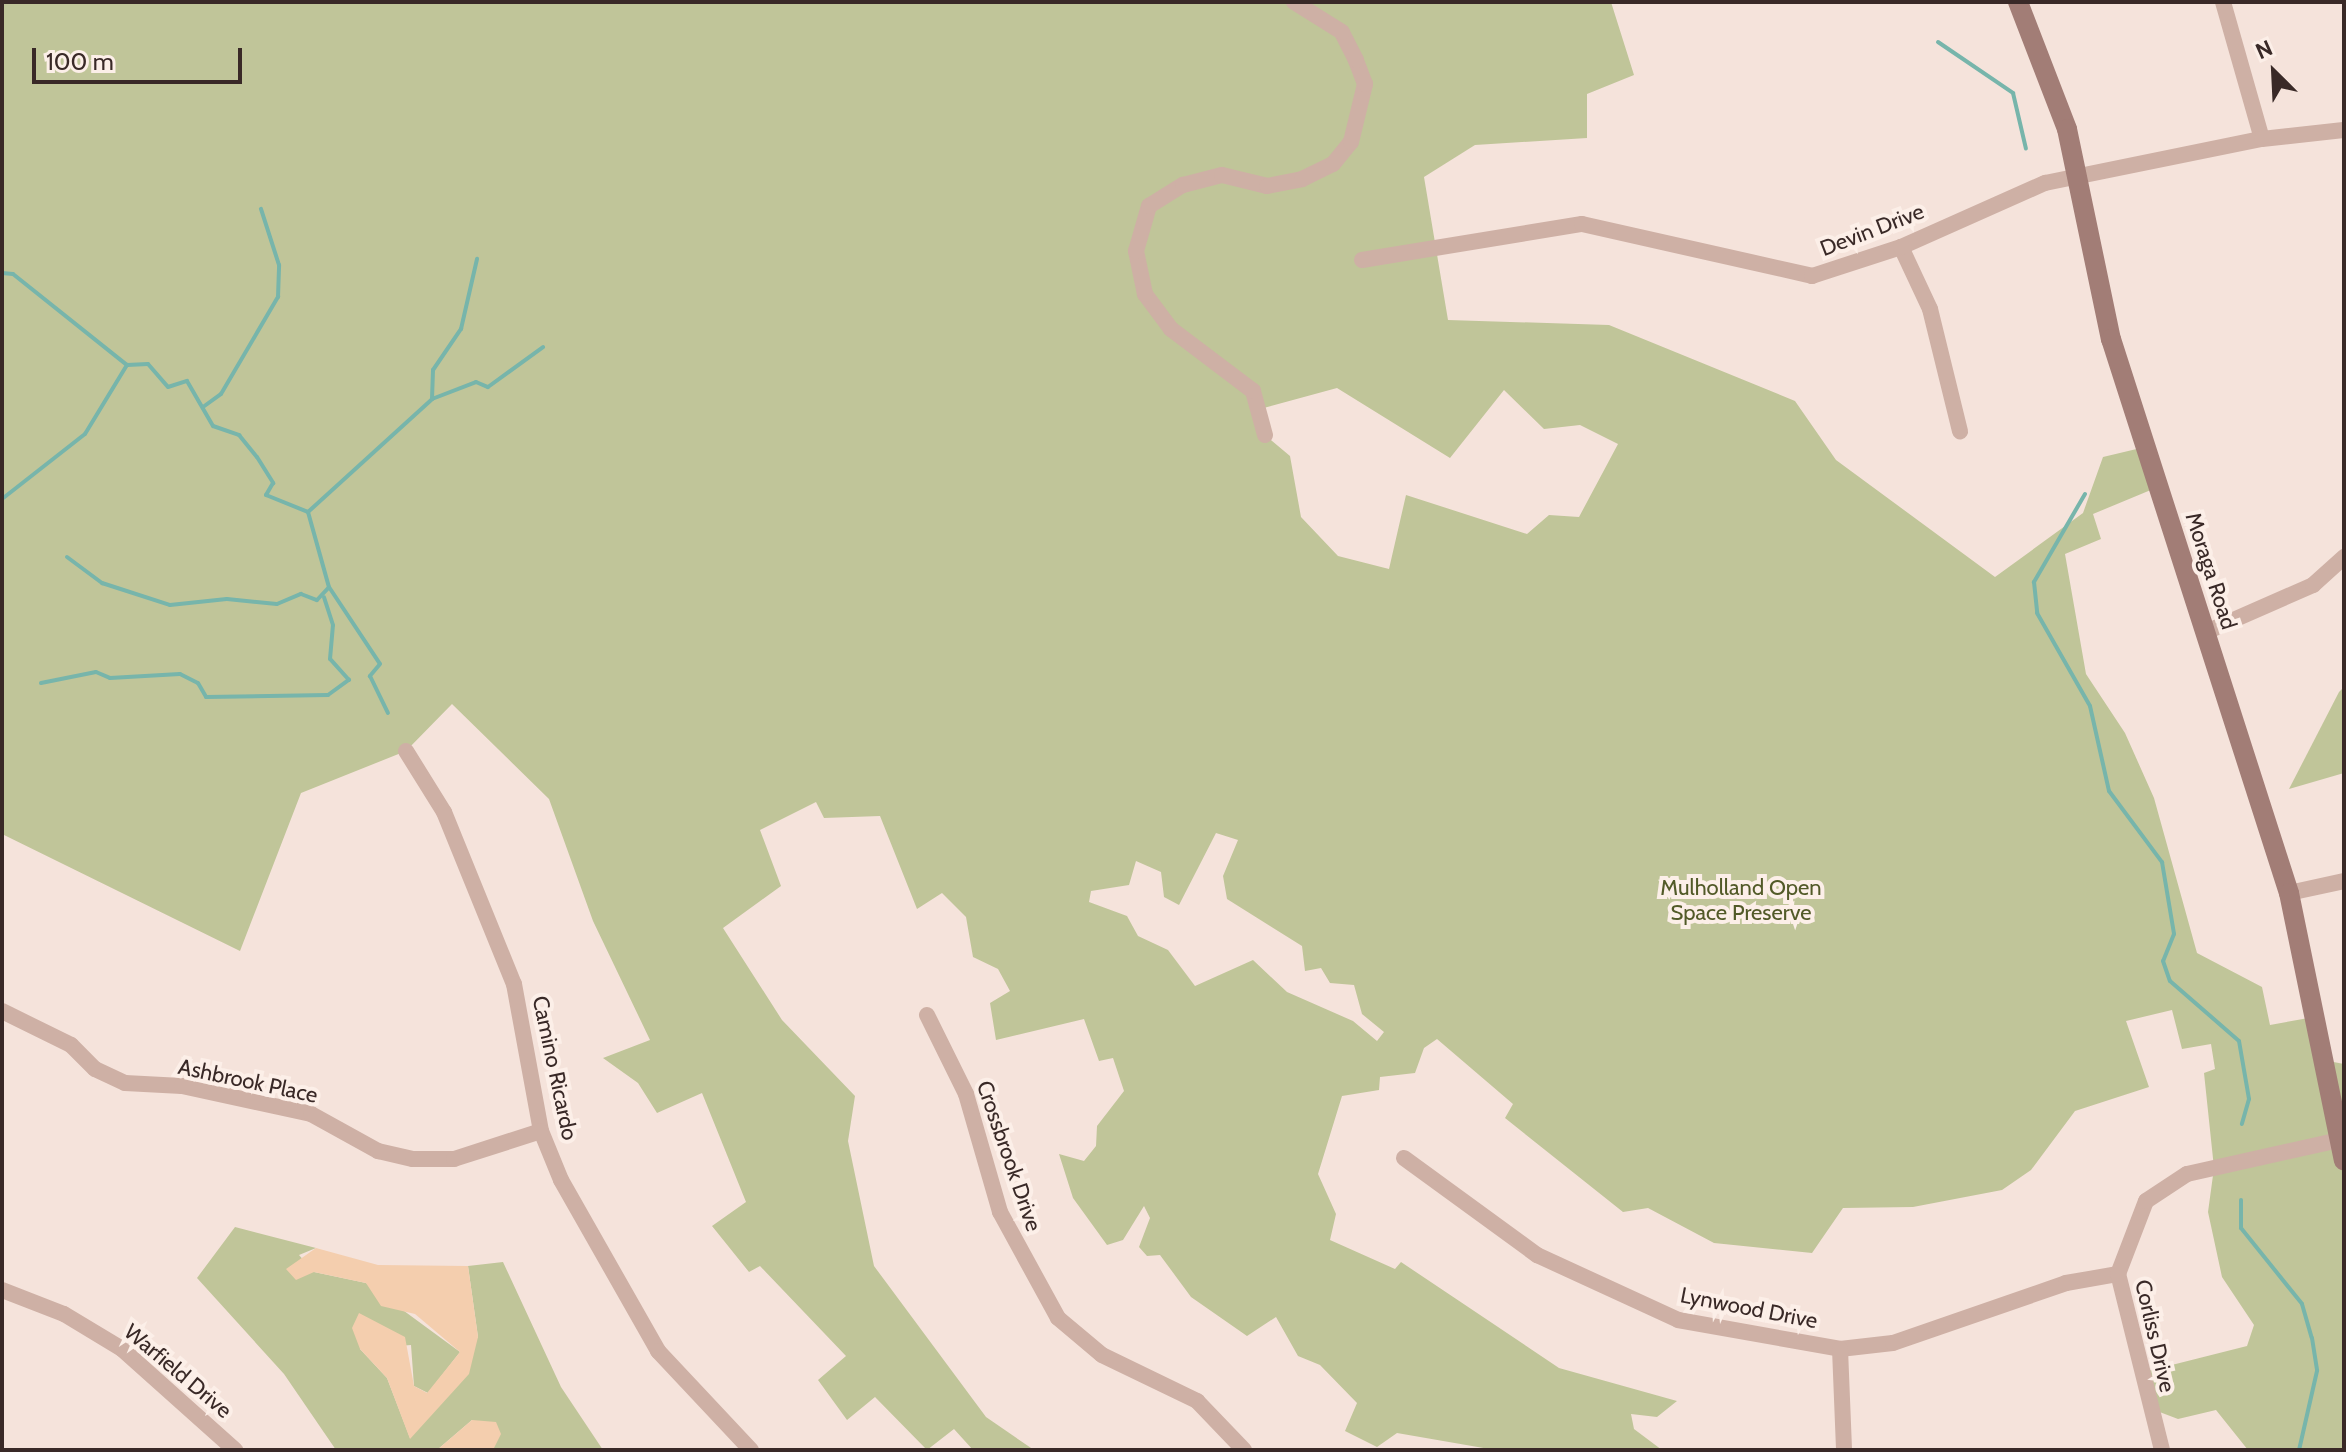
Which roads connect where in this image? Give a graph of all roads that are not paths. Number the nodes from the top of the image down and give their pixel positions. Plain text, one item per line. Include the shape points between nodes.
1 (1294, 2) edge
2 (2018, 2) edge
3 (2223, 2) edge
4 (2344, 130) edge
5 (2262, 139) junction
6 (2077, 179) junction
7 (1901, 247) junction
8 (1362, 260) dead end
9 (1960, 431) dead end
10 (1265, 435) dead end
11 (2344, 557) edge
12 (2206, 632) junction
13 (406, 751) dead end
14 (2344, 881) edge
15 (2289, 893) junction
16 (2, 1011) edge
17 (927, 1015) dead end
18 (541, 1131) junction
19 (2341, 1150) edge
20 (1404, 1158) dead end
21 (2118, 1274) junction
22 (2, 1290) edge
23 (1840, 1349) junction
24 (235, 1450) edge
25 (751, 1450) edge
26 (1244, 1450) edge
27 (1844, 1450) edge
28 (2162, 1450) edge

1 - 10 street via 1342,32 1356,60 1365,84 1351,142 1333,164 1302,179 1267,186 1222,175 1183,185 1149,206 1136,251 1145,294 1171,329 1253,391
2 - 6 main road, Moraga Road via 2052,80
3 - 5 street
4 - 5 street, Devin Drive
5 - 6 street, Devin Drive
6 - 7 street, Devin Drive via 2023,189
6 - 12 main road, Moraga Road via 2111,339
7 - 8 street, Devin Drive via 1812,276 1582,224
7 - 9 street via 1930,309
11 - 12 street via 2313,585
12 - 15 main road, Moraga Road
13 - 18 street, Camino Ricardo via 444,812 514,984
14 - 15 street
15 - 19 main road, Moraga Road
16 - 18 street, Ashbrook Place via 71,1045 95,1069 125,1083 182,1086 311,1114 378,1151 413,1159 454,1159
17 - 26 street, Crossbrook Drive via 966,1094 1000,1212 1058,1318 1102,1355 1197,1401
18 - 25 street, Camino Ricardo via 593,1242 658,1351
19 - 21 street, Corliss Drive via 2187,1174 2146,1201
20 - 23 street, Lynwood Drive via 1537,1255 1678,1320
21 - 23 street, Lynwood Drive via 2066,1283 1893,1343
21 - 28 street, Corliss Drive
22 - 24 street, Warfield Drive via 64,1314 122,1349
23 - 27 street

